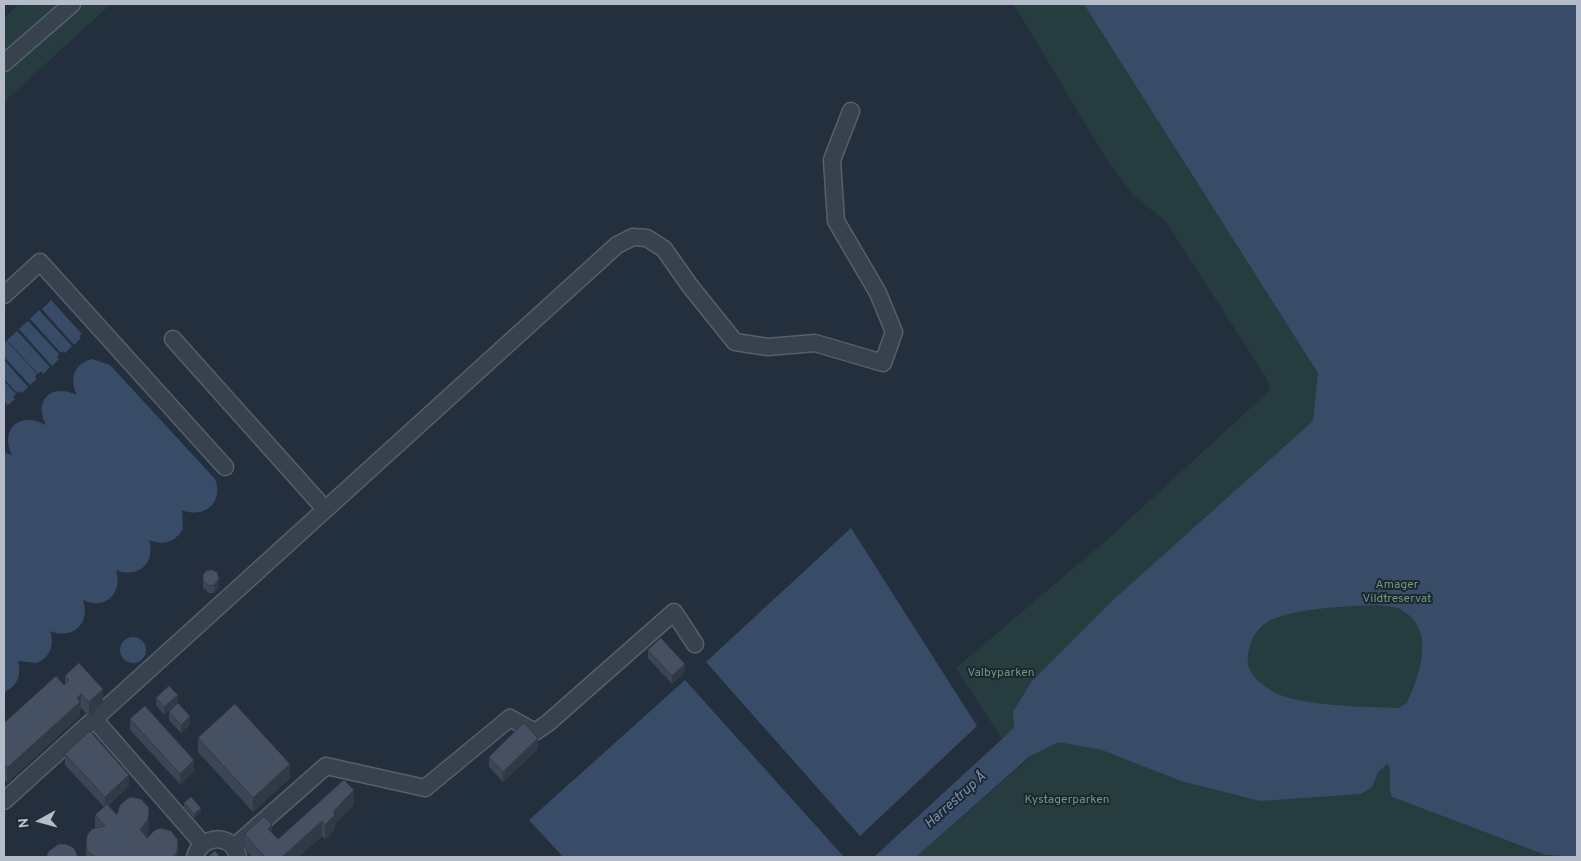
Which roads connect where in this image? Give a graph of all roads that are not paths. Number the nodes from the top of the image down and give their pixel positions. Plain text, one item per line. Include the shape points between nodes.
1 (72, 4) edge
2 (4, 63) edge
3 (851, 111) dead end
4 (4, 295) edge
5 (173, 339) dead end
6 (225, 467) dead end
7 (325, 509) junction
8 (695, 644) dead end
9 (94, 719) junction
10 (5, 798) edge
11 (199, 850) edge
12 (236, 852) edge

1 - 2 lane
3 - 7 lane via 832,160 836,221 878,293 894,332 884,364 815,343 768,346 735,342 664,249 647,238 633,238 617,245
4 - 6 lane via 40,262
5 - 7 lane
7 - 9 lane
8 - 12 lane via 674,612 548,723 535,732 510,718 425,788 326,766
9 - 10 lane
9 - 11 lane
11 - 12 lane via 215,839 222,839

